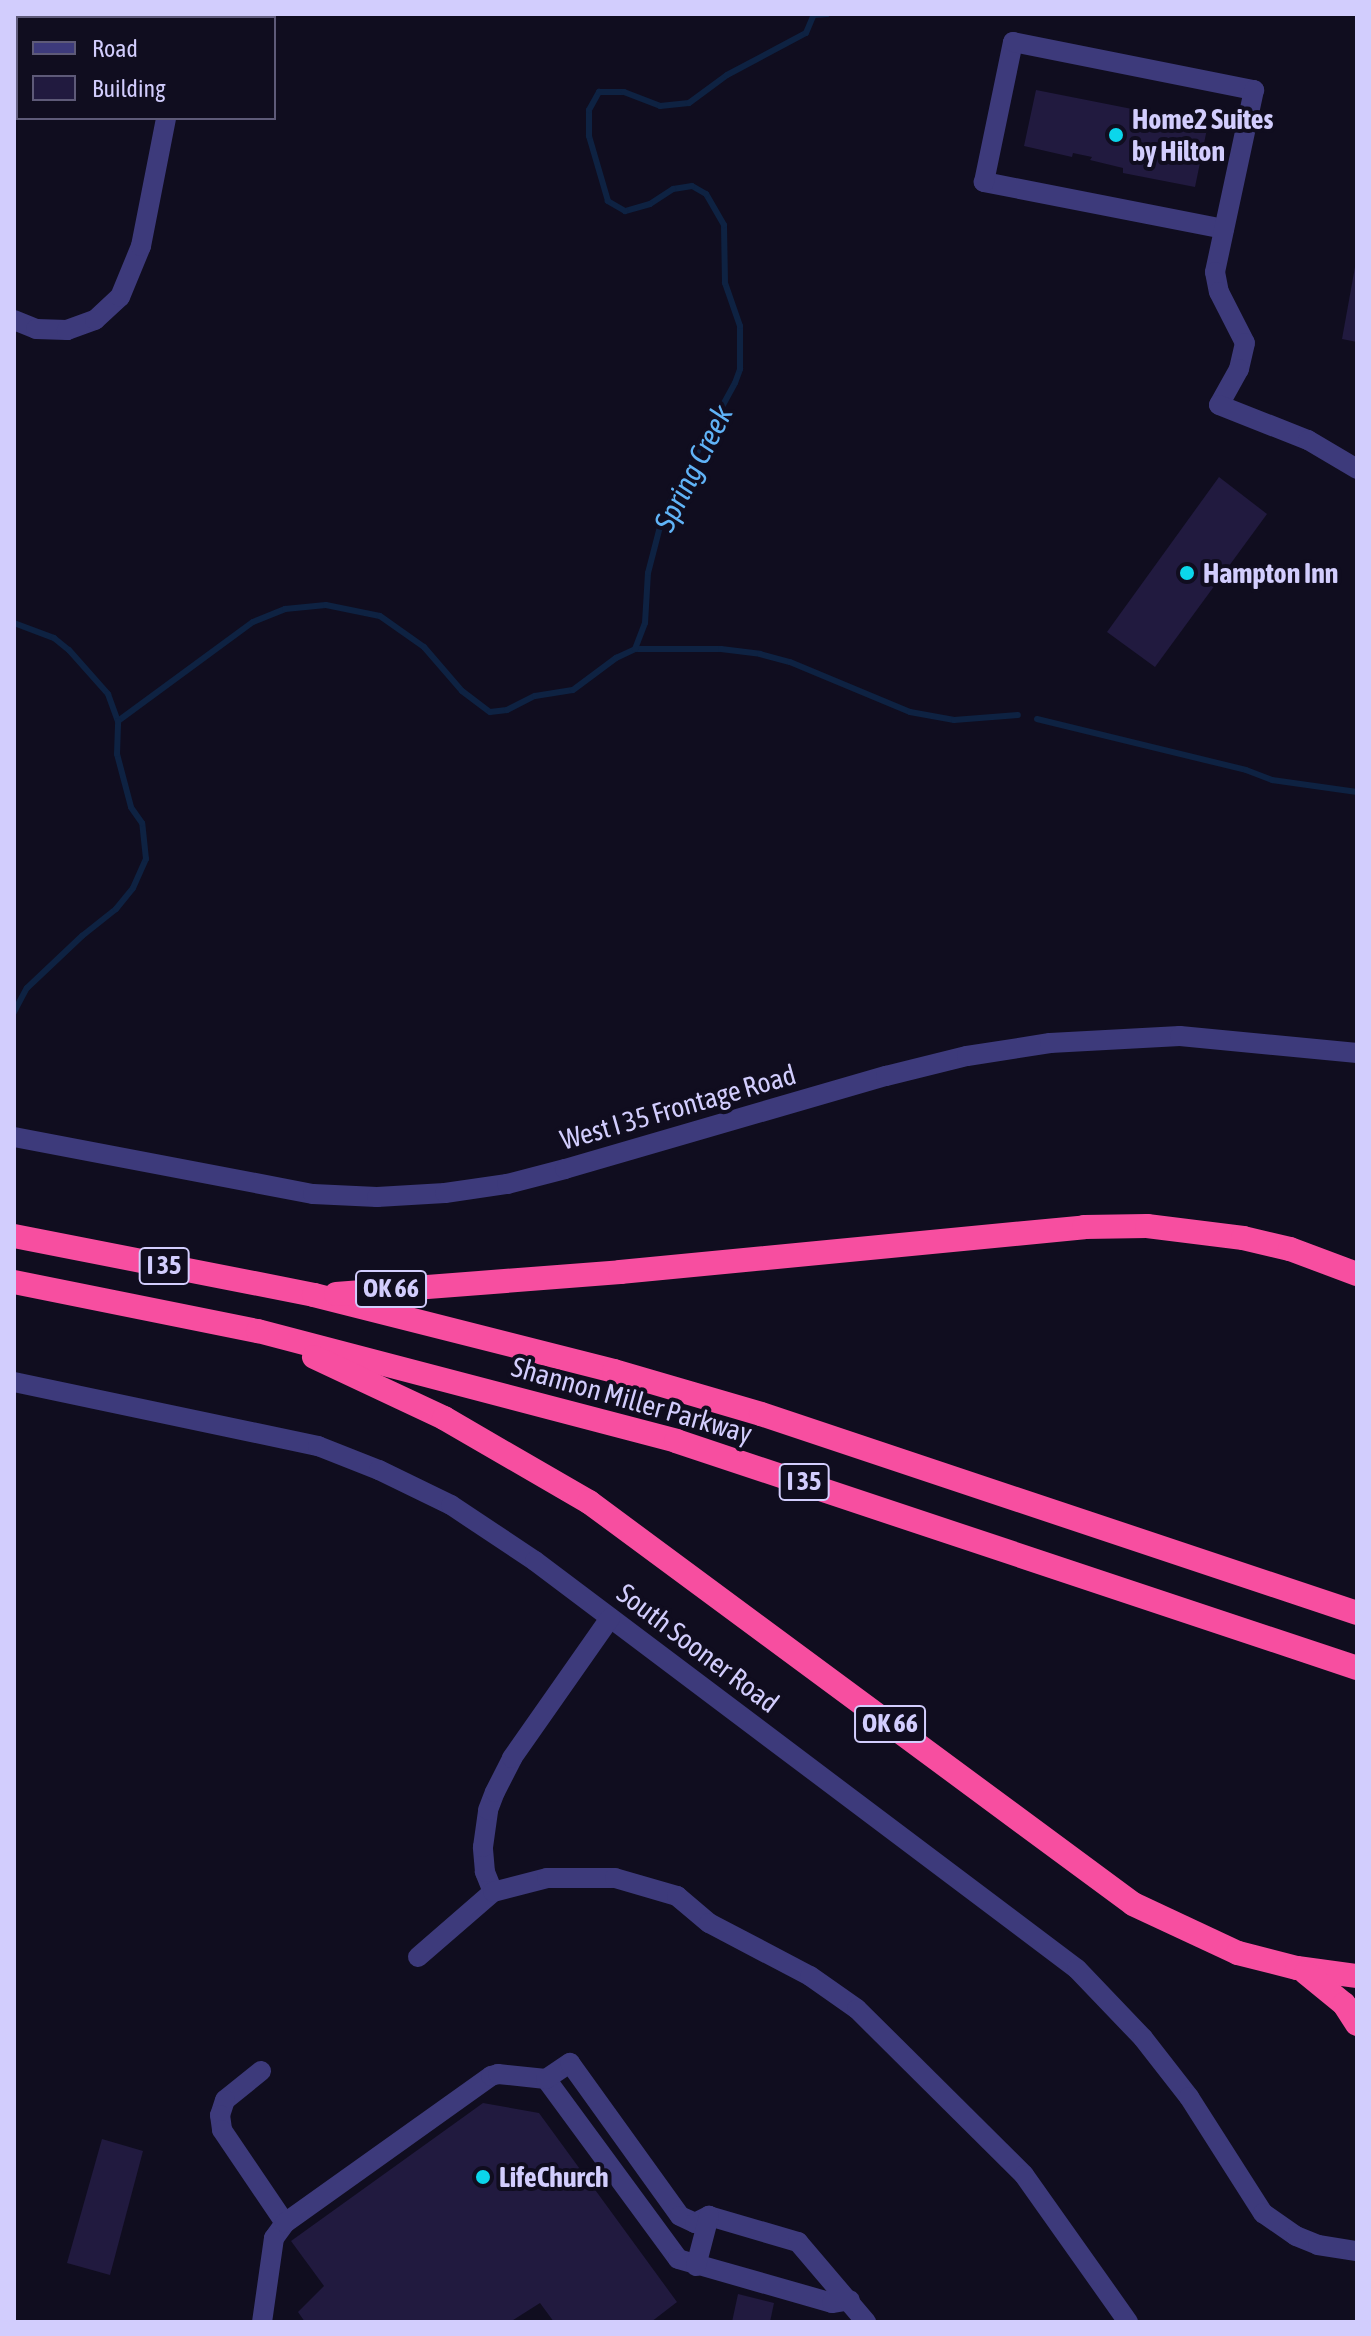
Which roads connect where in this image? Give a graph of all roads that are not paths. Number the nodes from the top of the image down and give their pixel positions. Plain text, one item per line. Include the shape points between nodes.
1 (166, 120) edge
2 (1224, 229) junction
3 (14, 320) edge
4 (1357, 469) edge
5 (1357, 1053) edge
6 (19, 1138) edge
7 (14, 1236) edge
8 (1357, 1274) edge
9 (14, 1282) edge
10 (314, 1295) junction
11 (258, 1331) junction
12 (14, 1382) edge
13 (1357, 1613) edge
14 (610, 1618) junction
15 (1357, 1668) edge
16 (493, 1892) junction
17 (418, 1957) dead end
18 (1297, 1968) junction
19 (1357, 1976) edge
20 (1357, 2024) edge
21 (261, 2071) dead end
22 (546, 2079) junction
23 (650, 2173) junction
24 (627, 2189) junction
25 (709, 2216) junction
26 (285, 2223) junction
27 (1357, 2251) edge
28 (687, 2262) junction
29 (850, 2300) junction
30 (262, 2322) edge
31 (866, 2322) edge
32 (1128, 2322) edge

1 - 3 street via 141,246 120,297 95,320 67,330 36,329
2 - 2 street via 1254,90 1013,42 984,182
2 - 4 street via 1215,272 1219,292 1245,343 1239,369 1219,405 1308,440
5 - 6 street, West I 35 Frontage Road via 1180,1036 1050,1043 886,1076 565,1169 445,1193 313,1194
7 - 10 highway, Shannon Miller Parkway / I 35
8 - 10 highway, OK 66 via 1243,1238 1147,1226 1084,1227 620,1272
9 - 11 highway, Shannon Miller Parkway / I 35
10 - 13 highway, Shannon Miller Parkway / I 35 via 761,1414
11 - 15 highway, Shannon Miller Parkway / I 35 via 676,1441
11 - 18 highway, OK 66 via 444,1418 589,1502 1133,1904 1238,1953
12 - 14 street, South Sooner Road via 257,1431 318,1446 379,1470 451,1505
14 - 16 street via 512,1758 495,1792 483,1847
14 - 27 street, South Sooner Road via 1077,1969 1143,2038 1189,2097 1247,2193 1278,2225 1318,2245
16 - 17 street
16 - 32 street via 569,1876 615,1878 659,1888 709,1923 836,1991 1024,2175
18 - 19 highway
18 - 20 highway, OK 66 via 1324,1984
21 - 26 street via 225,2100 220,2123
22 - 23 street via 570,2063
22 - 24 street
22 - 26 street via 491,2076
23 - 24 street
23 - 25 street via 686,2220 695,2223
24 - 28 street
25 - 28 street
25 - 29 street via 798,2242
26 - 30 street via 274,2238
28 - 29 street via 832,2303
29 - 31 street

